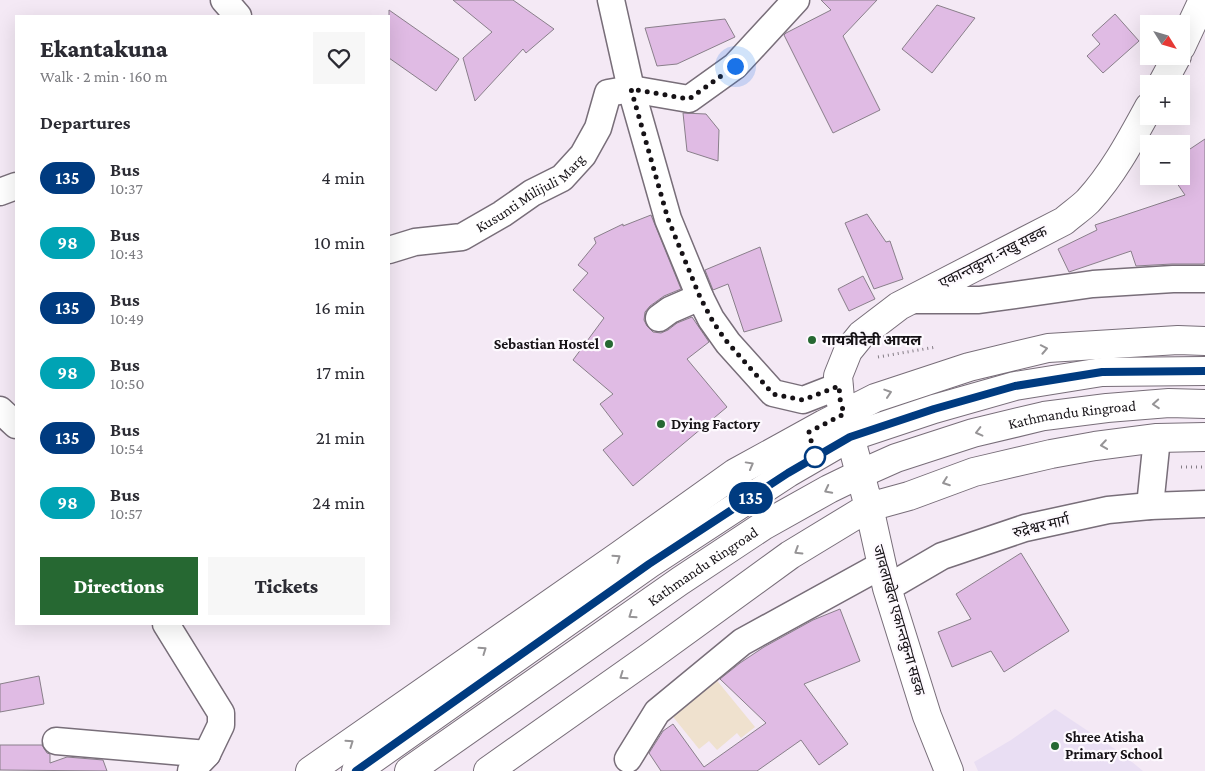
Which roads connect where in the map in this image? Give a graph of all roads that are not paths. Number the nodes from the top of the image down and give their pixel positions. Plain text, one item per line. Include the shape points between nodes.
1 (224, 0) edge
2 (611, 0) edge
3 (796, 0) edge
4 (1203, 0) edge
5 (237, 15) edge
6 (1190, 28) edge
7 (631, 89) junction
8 (1140, 123) edge
9 (15, 186) edge
10 (0, 192) edge
11 (390, 250) edge
12 (1205, 279) edge
13 (700, 297) junction
14 (911, 300) junction
15 (659, 318) dead end
16 (1205, 341) edge
17 (1205, 371) edge
18 (1205, 404) edge
19 (843, 408) junction
20 (0, 410) edge
21 (15, 424) edge
22 (1205, 437) edge
23 (1157, 438) junction
24 (860, 474) junction
25 (1205, 504) edge
26 (1150, 506) junction
27 (869, 507) junction
28 (885, 577) junction
29 (167, 625) edge
30 (56, 740) dead end
31 (628, 759) dead end
32 (199, 763) edge
33 (310, 771) edge
34 (356, 771) edge
35 (409, 771) edge
36 (488, 771) edge
37 (950, 771) edge

1 - 5 street
2 - 7 street
3 - 7 street via 735,66 689,99
4 - 6 main road
7 - 11 street, Kusunti Milijuli Marg via 608,93 598,128 583,155 562,178 462,237 415,242
7 - 13 street via 668,219
8 - 14 main road, एकान्तकुना-नखु सडक via 1106,179 1087,202 1064,221
9 - 10 street
12 - 14 street via 1093,284 979,300
13 - 15 street
13 - 19 street via 728,343 773,394
14 - 19 main road, एकान्तकुना-नखु सडक via 861,334 848,350 838,376
19 -> 16 main road via 960,370 1048,348
17 - 19 main road, Kathmandu Ringroad via 1102,372 1015,386 934,409
18 -> 24 main road, Kathmandu Ringroad via 1124,406 1044,416 973,433 896,458
19 - 24 main road, जावलाखेल एकान्तकुना सडक
33 -> 19 main road via 736,473
19 - 34 main road, Kathmandu Ringroad via 788,473 649,564
20 - 21 street
22 - 23 main road
23 - 26 street
23 -> 27 main road via 1059,452 974,472
24 - 27 main road, जावलाखेल एकान्तकुना सडक
24 -> 35 main road, Kathmandu Ringroad via 763,526
25 - 26 street, रुद्रेश्वर मार्ग
26 - 28 street, रुद्रेश्वर मार्ग via 1108,510 1025,528
27 - 28 main road, जावलाखेल एकान्तकुना सडक
27 -> 36 main road via 790,555
28 - 31 street, रुद्रेश्वर मार्ग via 742,642 657,712
28 - 37 main road, जावलाखेल एकान्तकुना सडक via 927,716
29 - 32 street via 221,713 221,725
30 - 32 street

